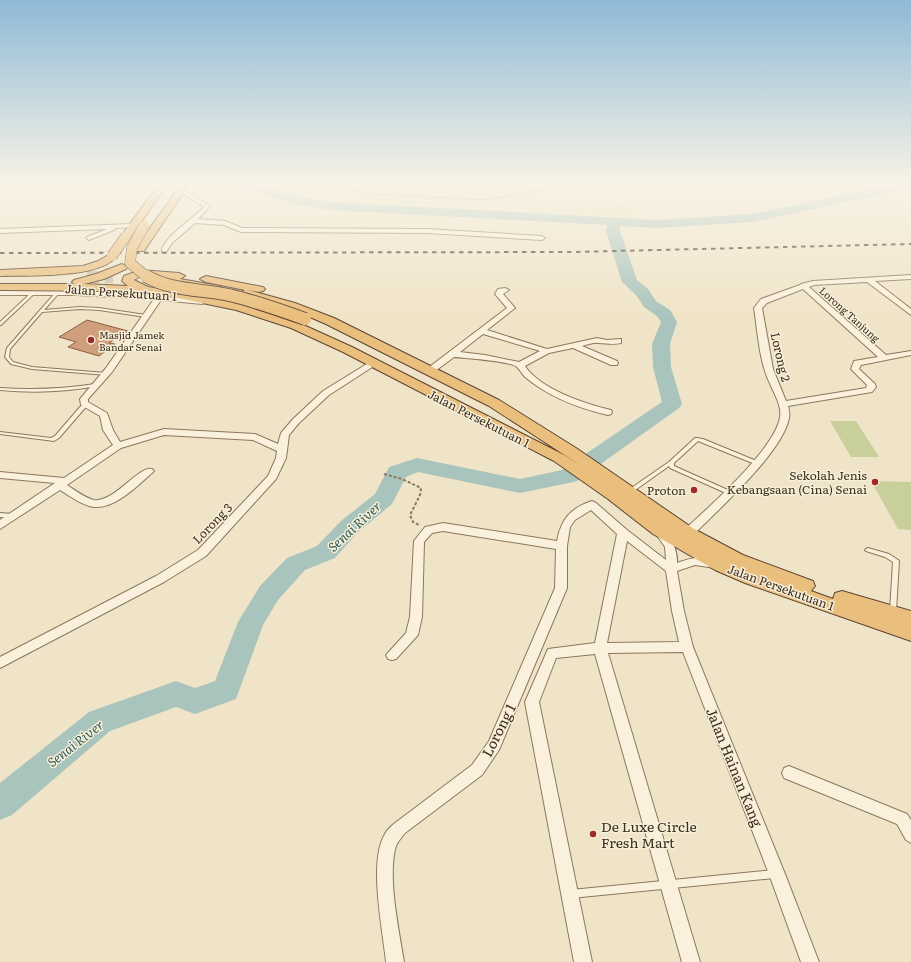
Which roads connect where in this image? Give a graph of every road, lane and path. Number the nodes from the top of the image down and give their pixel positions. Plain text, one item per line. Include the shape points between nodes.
1 (73, 228) edge
2 (103, 228) edge
3 (143, 228) edge
4 (155, 228) edge
5 (186, 228) edge
6 (235, 228) edge
7 (128, 229) junction
8 (0, 231) edge
9 (89, 238) dead end
10 (542, 238) dead end
11 (140, 249) junction
12 (164, 251) dead end
13 (0, 273) edge
14 (159, 276) junction
15 (87, 277) tunnel mouth
16 (911, 277) edge
17 (0, 279) edge
18 (868, 279) junction
19 (803, 285) junction
20 (0, 287) edge
21 (19, 287) junction
22 (505, 290) dead end
23 (0, 293) edge
24 (33, 293) junction
25 (57, 293) junction
26 (156, 295) junction
27 (897, 302) junction
28 (911, 303) edge
29 (42, 310) junction
30 (911, 313) edge
31 (146, 316) junction
32 (0, 324) edge
33 (482, 331) junction
34 (618, 341) dead end
35 (576, 346) junction
36 (547, 351) junction
37 (911, 353) edge
38 (453, 354) junction
39 (883, 357) junction
40 (614, 363) dead end
41 (373, 364) junction
42 (520, 365) junction
43 (431, 370) junction
44 (106, 374) junction
45 (95, 386) junction
46 (0, 389) edge
47 (782, 404) junction
48 (86, 405) junction
49 (608, 412) dead end
50 (0, 433) edge
51 (118, 446) junction
52 (283, 450) junction
53 (565, 455) junction
54 (671, 463) junction
55 (757, 463) junction
56 (149, 471) dead end
57 (384, 474) dead end
58 (0, 475) edge
59 (605, 482) junction
60 (63, 484) junction
61 (630, 492) junction
62 (728, 492) junction
63 (0, 515) edge
64 (13, 517) junction
65 (0, 525) edge
66 (428, 530) junction
67 (659, 530) junction
68 (623, 533) junction
69 (688, 533) junction
70 (562, 546) junction
71 (868, 550) dead end
72 (721, 565) junction
73 (671, 569) junction
74 (892, 614) junction
75 (911, 619) edge
76 (911, 633) edge
77 (687, 647) junction
78 (600, 648) junction
79 (392, 655) dead end
80 (0, 662) edge
81 (789, 773) dead end
82 (911, 835) edge
83 (777, 874) junction
84 (668, 884) junction
85 (570, 894) junction
86 (392, 961) edge
87 (583, 962) edge
88 (692, 962) edge
89 (810, 962) edge

1 - 8 street
2 - 7 street
3 - 53 highway, bridge via 135,240 130,263 144,275 163,284 226,295 305,318 528,431
4 - 11 highway
5 - 12 street via 166,245
6 - 10 street via 240,230 426,231
7 - 9 street via 107,231
7 - 13 highway, bridge via 112,256 102,263 84,269
11 - 14 highway via 137,260 143,267
11 - 21 highway via 120,274 113,272 85,281
14 - 26 highway via 140,273 128,278 132,284
14 - 43 highway, Jalan Persekutuan 1 via 239,292 291,306 330,321
15 - 17 highway
16 - 18 street, Lorong 2
18 - 19 street, Lorong 2
18 - 27 street
19 - 39 street, Lorong Tanjung
19 - 47 street, Lorong 2 via 764,301 758,308 771,377
20 - 21 highway
21 - 26 highway, Jalan Persekutuan 1
22 - 33 street via 499,294 511,308
23 - 24 street
24 - 25 street
24 - 32 lane
25 - 26 street
25 - 29 lane
26 - 31 street
26 - 41 highway, Jalan Persekutuan 1 via 228,305 262,314 346,347
27 - 28 street
27 - 30 street
29 - 31 lane via 99,309
29 - 44 lane via 8,349 7,356 12,363 32,368
31 - 44 street
33 - 36 street
33 - 38 street
34 - 35 street via 597,340
35 - 36 street
35 - 40 street
36 - 42 street
37 - 39 street
38 - 42 street via 485,357
38 - 43 street
39 - 47 street via 857,363 856,369 871,384 872,388 868,390
41 - 52 street, Lorong 3 via 326,393 296,421 284,436
41 - 53 highway, Jalan Persekutuan 1
42 - 49 street via 525,374 548,390 577,404
43 - 53 highway, Jalan Persekutuan 1 via 494,402
44 - 45 street
45 - 46 lane via 33,392
45 - 48 street via 84,399
47 - 55 street, Lorong 2 via 785,417 776,441
48 - 50 lane via 52,440
48 - 51 street via 104,415 108,430
51 - 52 street via 164,432 255,437
51 - 60 street
52 - 80 street, Lorong 3 via 272,477 202,553 160,579
53 - 59 highway, Jalan Persekutuan 1
54 - 55 lane via 697,439
54 - 61 lane
54 - 62 lane via 672,467
55 - 62 street, Lorong 2
56 - 60 street via 102,504 92,503
57 - 66 path via 421,488 421,493 412,507 410,519
58 - 60 street
59 - 61 highway, Jalan Persekutuan 1
59 - 67 highway, Jalan Persekutuan 1
60 - 64 street
61 - 69 highway, Jalan Persekutuan 1
62 - 69 street, Lorong 2
63 - 64 lane
64 - 65 street
66 - 70 street via 443,527
66 - 79 street via 419,541 416,617 412,635
67 - 72 highway, Jalan Persekutuan 1
67 - 73 street, Jalan Hainan Kang via 671,547
68 - 70 street, Lorong 1 via 592,505 571,517 565,526
68 - 73 street
68 - 78 street
69 - 74 highway, Jalan Persekutuan 1 via 737,560 821,592
70 - 86 street, Lorong 1 via 561,588 494,745 477,770 400,828 390,840 385,860 385,882
71 - 74 lane via 887,555 896,561
72 - 73 street via 695,561
72 - 76 highway, Jalan Persekutuan 1 via 751,578
73 - 77 street, Jalan Hainan Kang via 678,619
74 - 75 highway, Jalan Persekutuan 1
77 - 78 street
77 - 83 street, Jalan Hainan Kang
78 - 84 street
78 - 85 street via 552,653 532,702
81 - 82 street via 902,819
83 - 84 lane
83 - 89 street, Jalan Hainan Kang
84 - 85 lane
84 - 88 street
85 - 87 street

